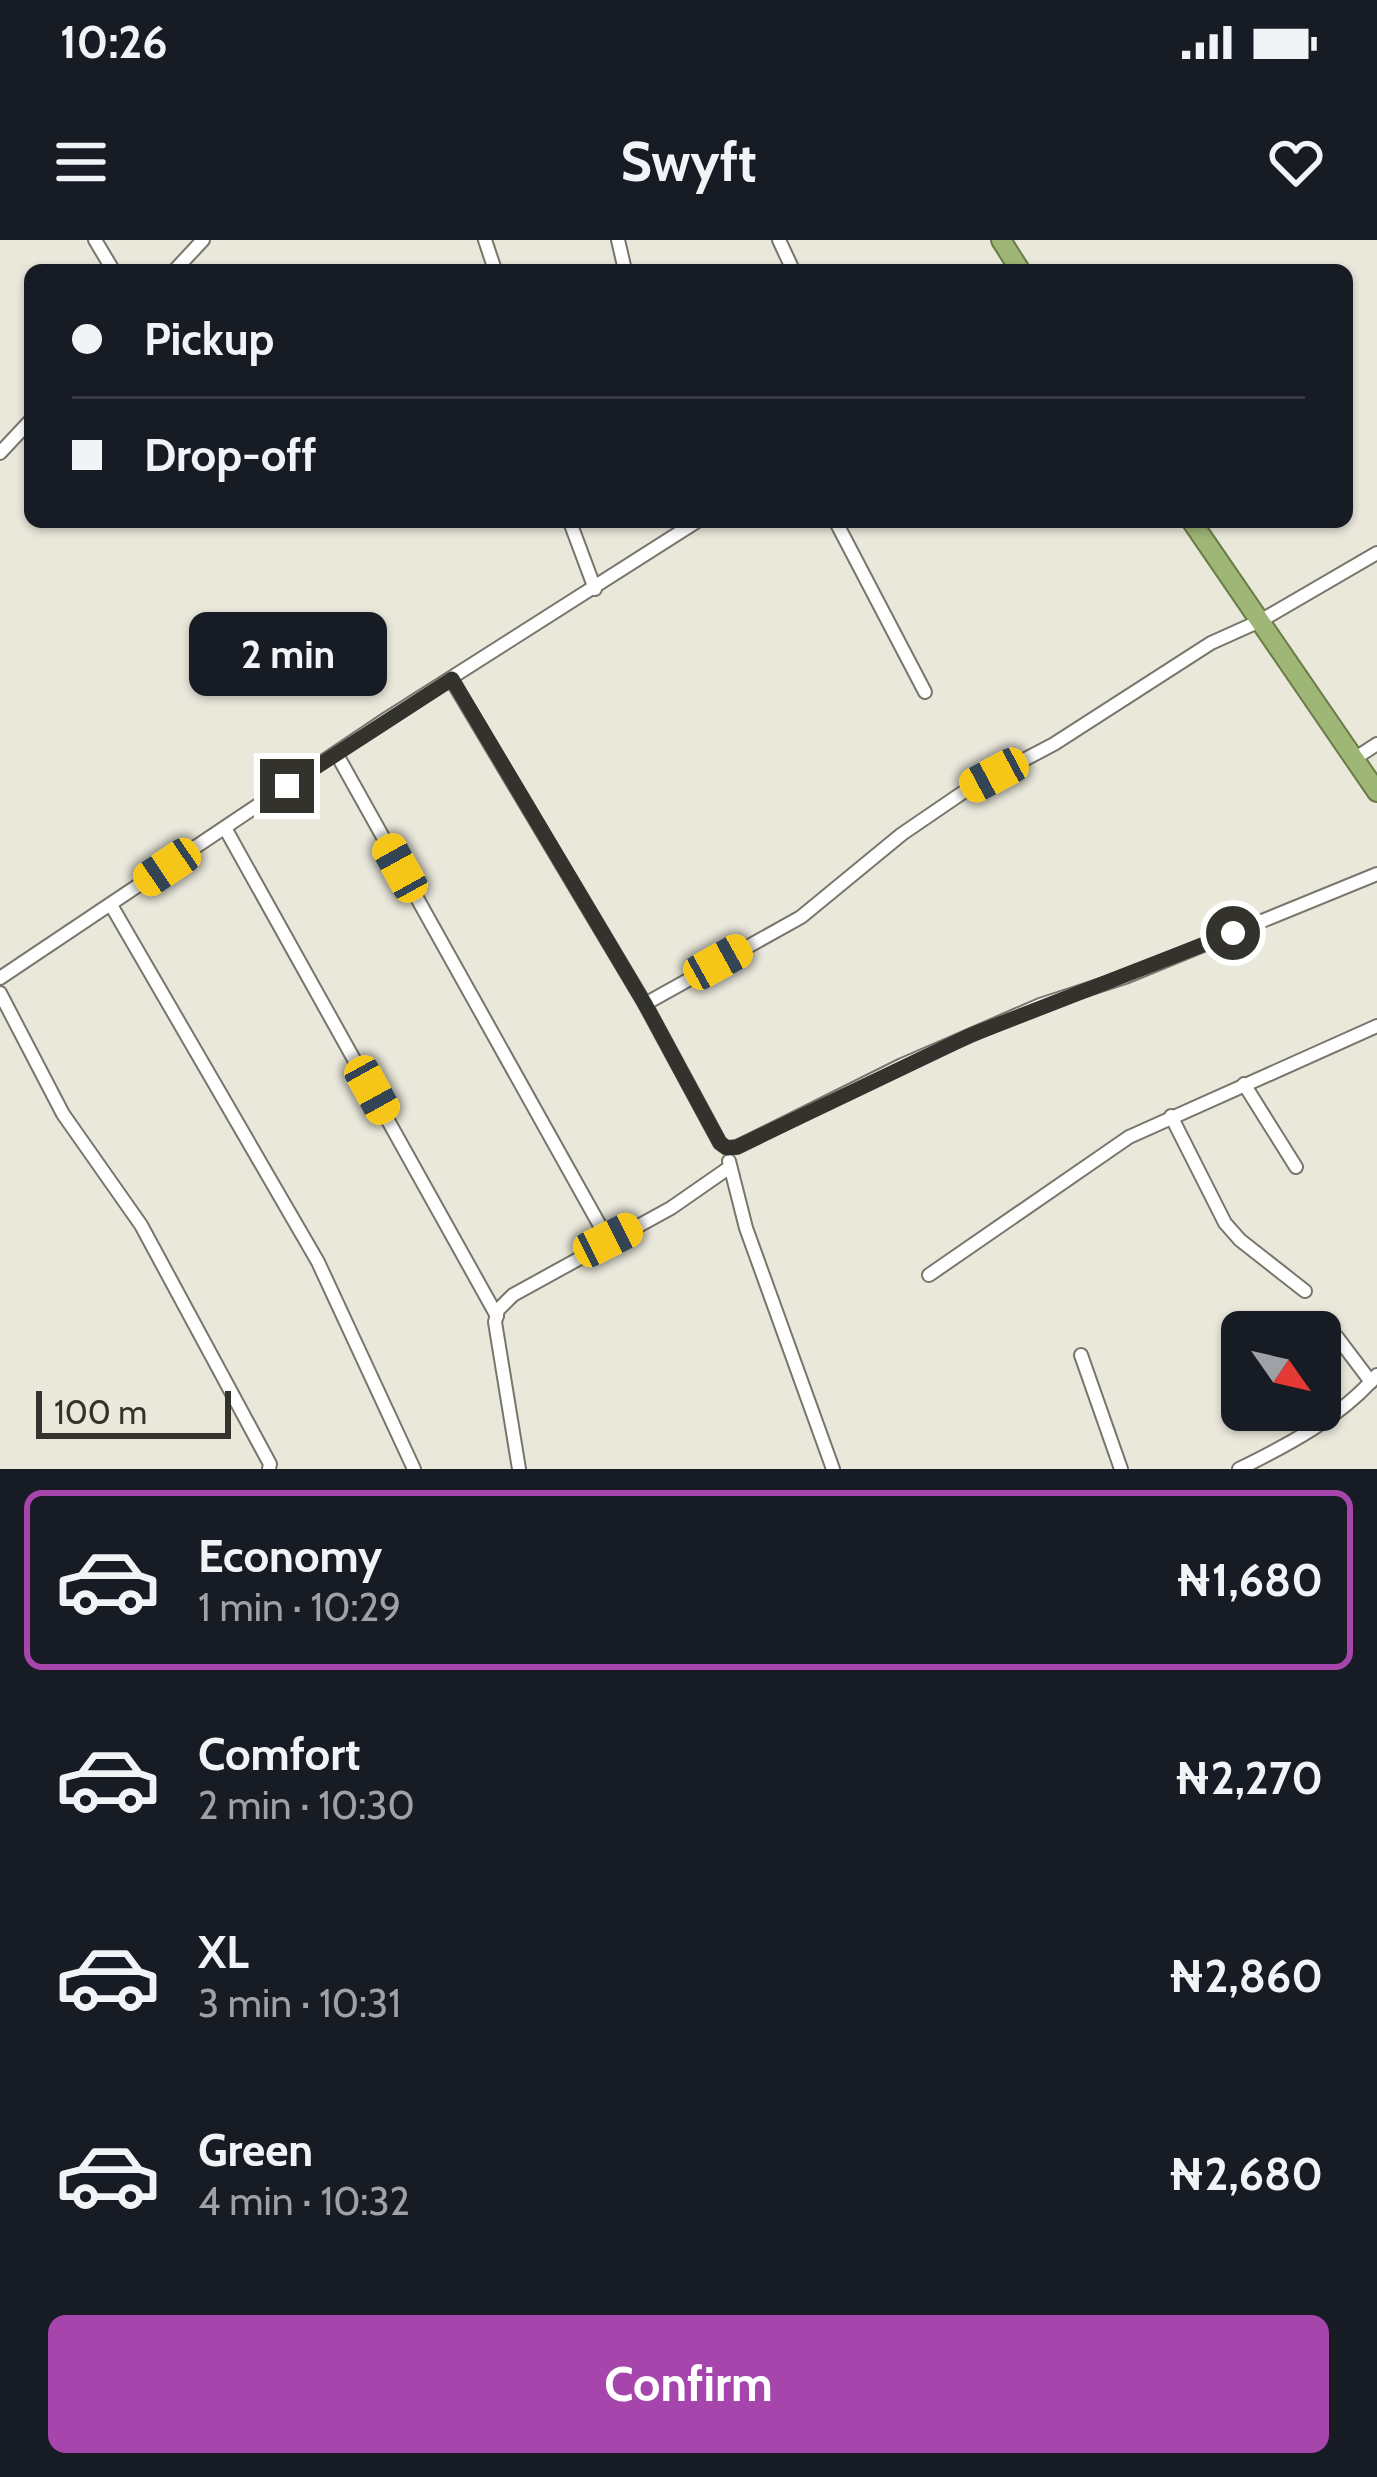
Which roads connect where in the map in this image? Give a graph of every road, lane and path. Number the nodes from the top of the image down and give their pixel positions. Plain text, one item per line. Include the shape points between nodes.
1 (203, 240) edge
2 (181, 264) edge
3 (24, 428) edge
4 (0, 453) edge
5 (572, 528) edge
6 (688, 528) edge
7 (839, 528) edge
8 (1196, 528) edge
9 (1377, 553) edge
10 (596, 589) junction
11 (1260, 621) junction
12 (452, 679) junction
13 (926, 692) dead end
14 (1377, 744) edge
15 (336, 753) junction
16 (1354, 759) junction
17 (1377, 792) edge
18 (225, 828) junction
19 (1377, 874) edge
20 (111, 905) junction
21 (0, 978) edge
22 (0, 993) edge
23 (645, 1004) junction
24 (1377, 1026) edge
25 (1244, 1084) junction
26 (1172, 1117) junction
27 (727, 1148) junction
28 (1296, 1166) dead end
29 (730, 1167) junction
30 (608, 1240) junction
31 (929, 1274) dead end
32 (1305, 1291) dead end
33 (497, 1316) junction
34 (1341, 1342) edge
35 (1081, 1355) dead end
36 (1374, 1379) edge
37 (1267, 1462) edge
38 (269, 1469) edge
39 (414, 1469) edge
40 (519, 1469) edge
41 (833, 1469) edge
42 (1121, 1469) edge
43 (1239, 1469) edge

1 - 2 street
3 - 4 street
5 - 10 street
6 - 10 street
7 - 13 street
8 - 11 highway
9 - 11 street
10 - 12 street
11 - 16 highway
11 - 23 street via 965,791 801,917
12 - 15 street
12 - 23 street
14 - 16 street
15 - 18 street
15 - 30 street
16 - 17 highway
18 - 20 street
18 - 33 street
19 - 27 street via 1040,1005
20 - 21 street
20 - 39 street via 318,1262
22 - 38 street via 63,1114 141,1225
23 - 27 street
24 - 25 street
25 - 26 street
25 - 28 street
26 - 31 street via 1129,1137
26 - 32 street via 1225,1223
27 - 29 street
29 - 30 street
29 - 41 street
30 - 33 street via 513,1295
33 - 40 street
34 - 36 street
35 - 42 street
36 - 37 street
37 - 43 street

